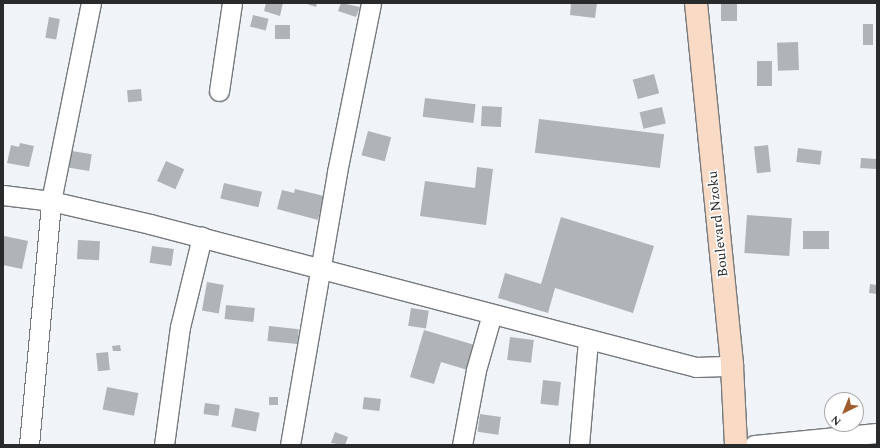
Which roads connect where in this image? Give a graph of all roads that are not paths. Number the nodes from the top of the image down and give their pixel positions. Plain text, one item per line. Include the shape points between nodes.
1 (90, 3) edge
2 (232, 3) edge
3 (371, 3) edge
4 (696, 3) edge
5 (219, 91) dead end
6 (3, 195) edge
7 (51, 201) junction
8 (202, 237) junction
9 (321, 269) junction
10 (492, 314) junction
11 (588, 339) junction
12 (732, 366) junction
13 (877, 433) edge
14 (29, 445) edge
15 (164, 445) edge
16 (290, 445) edge
17 (462, 445) edge
18 (579, 445) edge
19 (736, 445) edge
20 (754, 445) edge

1 - 7 street
2 - 5 street
3 - 9 street via 337,172
4 - 12 street, Boulevard Nzoku
6 - 7 street
7 - 8 street
7 - 14 street
8 - 9 street
8 - 15 street via 180,327
9 - 10 street
9 - 16 street
10 - 11 street
10 - 17 street via 476,370
11 - 12 street via 696,367
11 - 18 street
12 - 19 street, Boulevard Nzoku
13 - 20 street

